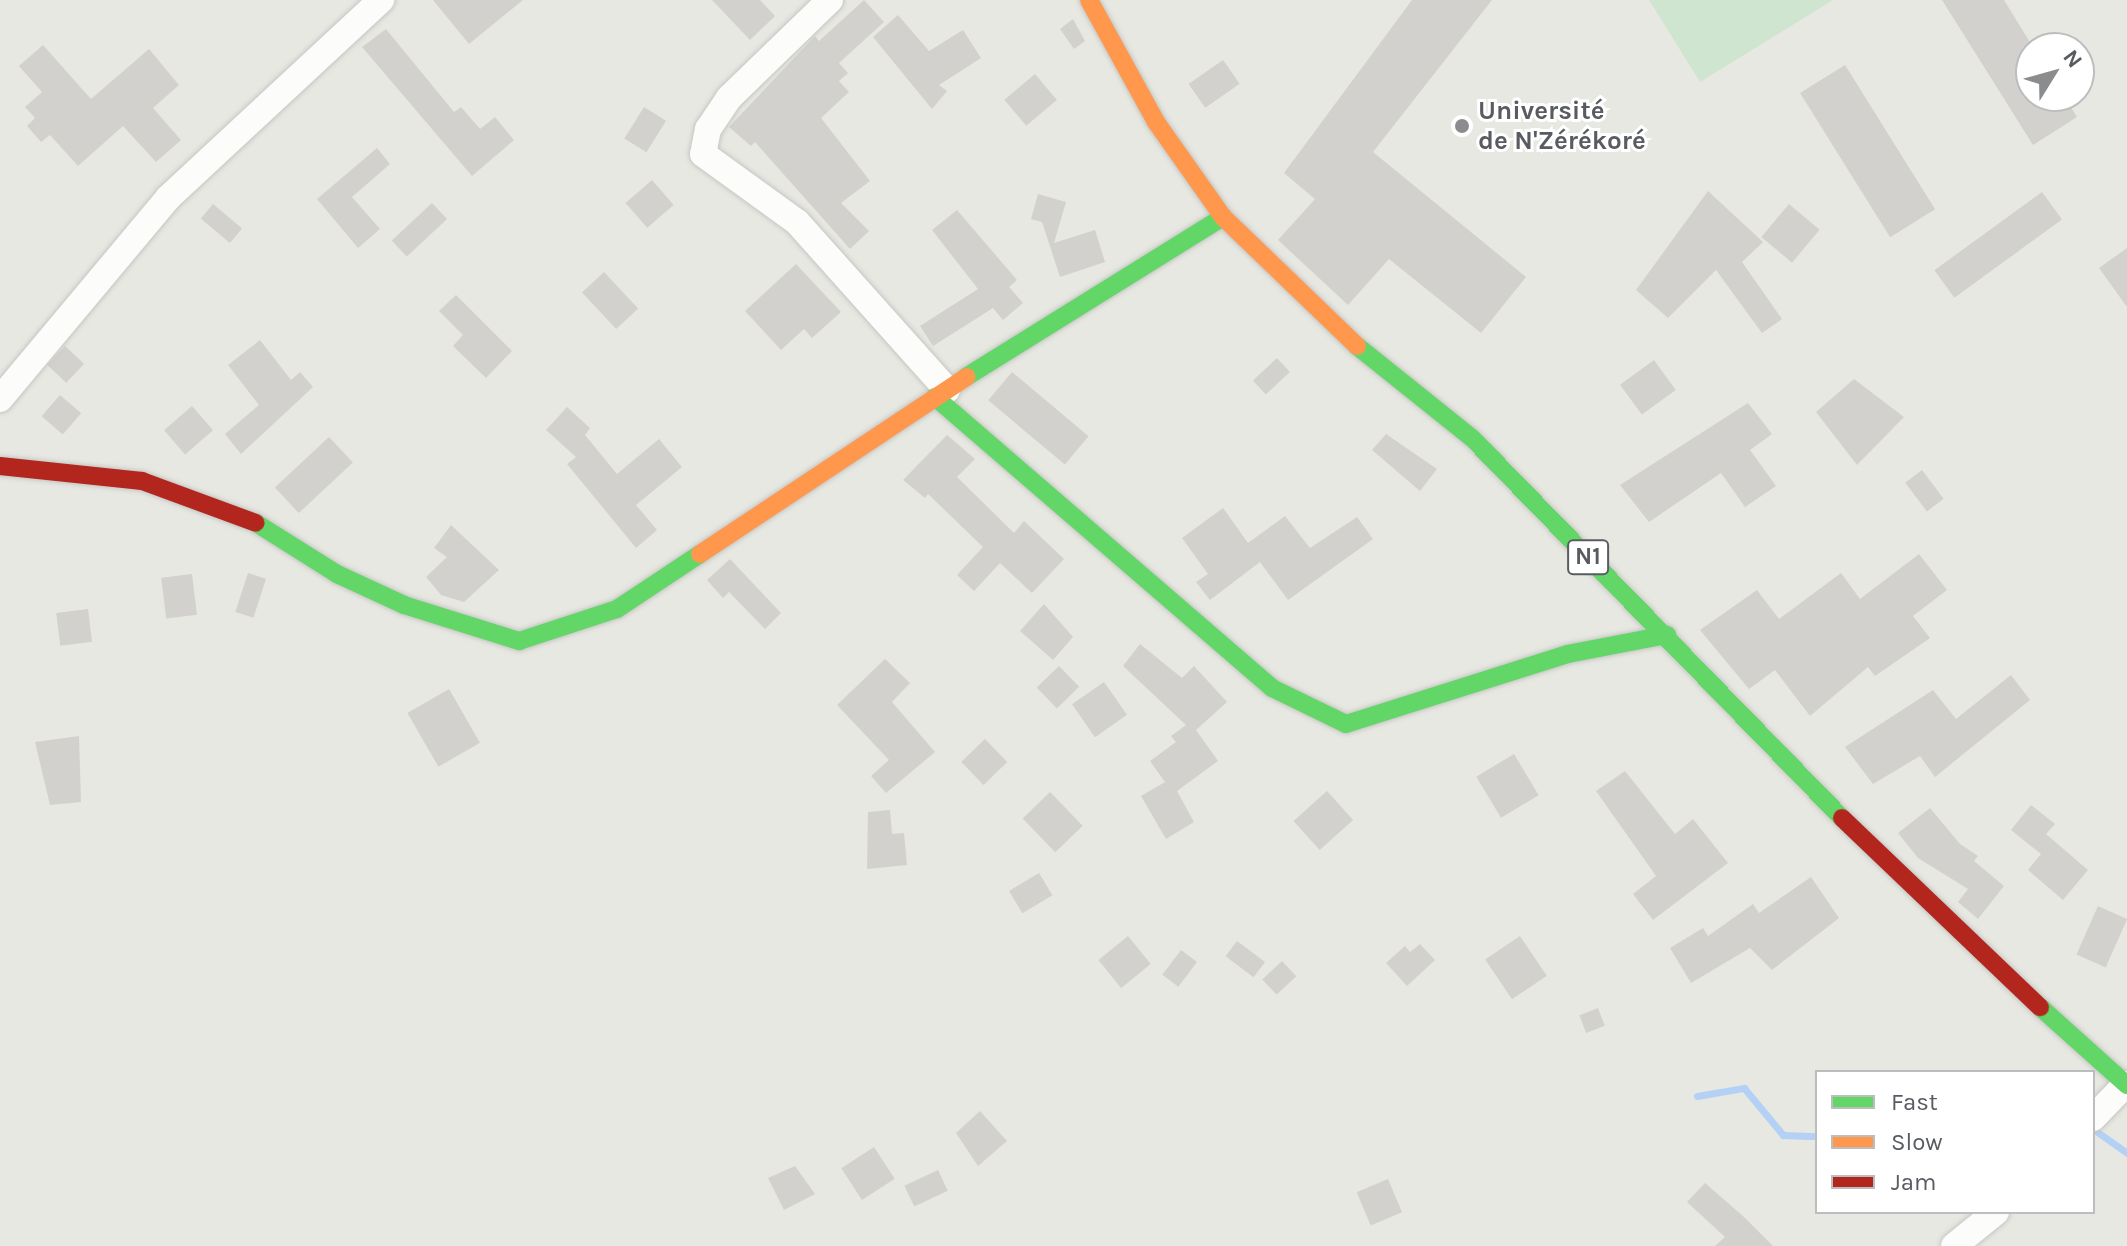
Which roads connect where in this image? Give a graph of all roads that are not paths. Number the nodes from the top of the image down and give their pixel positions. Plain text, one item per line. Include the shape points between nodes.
1 (381, 0) edge
2 (830, 0) edge
3 (1089, 0) edge
4 (1223, 217) junction
5 (941, 394) junction
6 (0, 399) edge
7 (0, 466) edge
8 (1667, 635) junction
9 (2126, 1084) edge
10 (2095, 1116) edge
11 (1994, 1214) edge
12 (1954, 1246) edge

1 - 6 street via 168,198
2 - 5 street via 729,98 708,129 703,154 762,191 797,222
3 - 4 street, N1 via 1156,122
4 - 5 street
4 - 8 street, N1 via 1327,322 1472,438
5 - 7 street via 617,609 519,641 404,605 337,574 253,521 142,481
5 - 8 street via 1272,688 1346,724 1523,666
8 - 9 street, N1 via 1934,912
9 - 10 street
11 - 12 street

